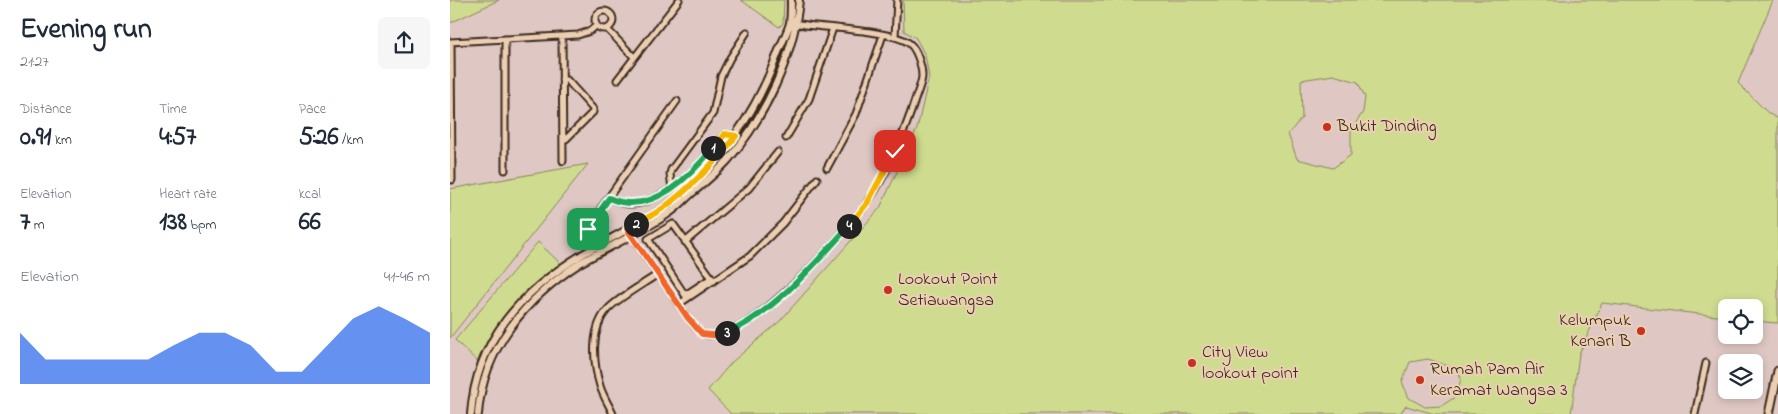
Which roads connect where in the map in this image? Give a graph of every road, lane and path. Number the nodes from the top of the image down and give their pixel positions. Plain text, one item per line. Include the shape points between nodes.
1 (678, 0) edge
2 (791, 0) edge
3 (800, 0) edge
4 (897, 0) edge
5 (790, 23) junction
6 (797, 24) junction
7 (596, 26) junction
8 (608, 28) junction
9 (833, 28) junction
10 (747, 32) dead end
11 (883, 34) junction
12 (562, 36) junction
13 (895, 36) junction
14 (505, 40) junction
15 (451, 42) edge
16 (634, 57) junction
17 (562, 80) junction
18 (617, 80) dead end
19 (677, 101) dead end
20 (736, 136) junction
21 (786, 138) dead end
22 (563, 139) junction
23 (778, 152) dead end
24 (563, 161) dead end
25 (828, 168) dead end
26 (505, 170) dead end
27 (817, 179) dead end
28 (452, 180) dead end
29 (672, 189) junction
30 (609, 198) junction
31 (627, 229) junction
32 (585, 235) dead end
33 (632, 236) junction
34 (685, 242) junction
35 (658, 274) junction
36 (712, 279) junction
37 (686, 296) junction
38 (678, 304) junction
39 (1706, 363) dead end
40 (1778, 371) edge
41 (471, 414) edge
42 (478, 414) edge
43 (613, 414) edge
44 (1695, 414) edge
45 (1769, 414) edge

1 - 16 street
2 - 5 street
3 - 6 street
4 - 13 street
5 - 6 street
5 - 20 street via 767,83
6 - 9 street
6 - 33 street via 771,95 728,160 670,213
7 - 8 street
7 - 8 street via 596,15 605,11 613,19
7 - 12 street via 586,32
8 - 16 street
9 - 11 street
9 - 21 street via 809,99
10 - 29 street via 721,76 714,114 671,170
11 - 13 street
11 - 25 street via 856,114
12 - 14 street
12 - 17 street
13 - 38 street via 911,44 922,76 906,130 888,167 868,202 849,226 817,262 767,309 733,331 720,336 702,334
14 - 15 street
14 - 26 street
15 - 28 street
16 - 18 street
17 - 22 street
17 - 22 street via 567,80 593,109
19 - 30 street
20 - 29 street via 725,134 692,173
20 - 31 street via 691,185 664,207
22 - 24 street
23 - 34 street via 749,188
27 - 36 street via 783,223 750,256
29 - 30 street via 637,204 620,203
30 - 32 street
31 - 33 street
31 - 41 street via 582,254 523,300 501,327 484,357
33 - 35 street
33 - 42 street via 581,263 528,304 496,350 481,391
34 - 36 street
34 - 37 street via 673,224 648,239
35 - 38 street
35 - 43 street via 608,309 598,323 596,367 600,388
36 - 37 street
37 - 38 street
39 - 44 street
40 - 45 main road

